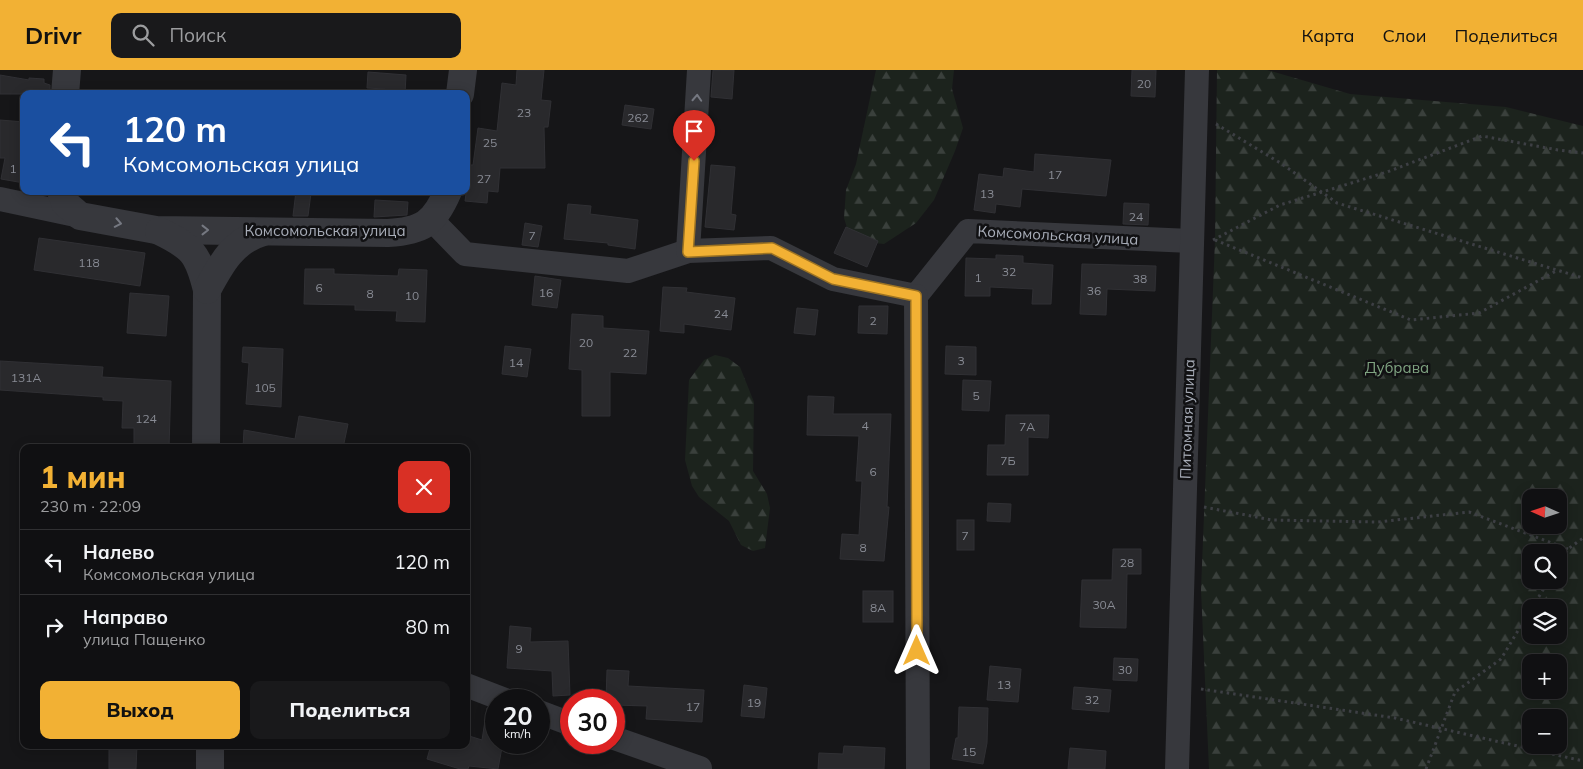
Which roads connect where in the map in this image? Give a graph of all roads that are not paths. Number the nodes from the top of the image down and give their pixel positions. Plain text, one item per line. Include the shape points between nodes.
1 (67, 70) edge
2 (463, 70) edge
3 (699, 70) edge
4 (1197, 70) edge
5 (65, 90) edge
6 (460, 90) edge
7 (44, 195) edge
8 (63, 195) edge
9 (446, 195) edge
10 (0, 199) edge
11 (28, 205) junction
12 (80, 216) junction
13 (432, 220) junction
14 (156, 230) junction
15 (267, 231) junction
16 (1191, 241) junction
17 (688, 252) junction
18 (207, 290) junction
19 (916, 296) junction
20 (206, 444) edge
21 (470, 686) edge
22 (485, 692) edge
23 (625, 742) edge
24 (210, 749) edge
25 (700, 768) edge
26 (210, 769) edge
27 (918, 769) edge
28 (1177, 769) edge

1 - 5 street
2 - 6 street
17 -> 3 street
4 - 16 street, Питомная улица
7 - 11 street
8 - 12 street via 66,203
9 - 13 street
10 - 11 street, Комсомольская улица
11 - 12 street, Комсомольская улица
12 -> 14 street, Комсомольская улица
13 - 15 street, Комсомольская улица via 419,229 388,233
13 - 17 street via 465,254 628,271
14 -> 15 street, Комсомольская улица
14 - 18 street via 184,244 195,255
15 - 18 street via 253,235 232,250
16 - 19 street, Комсомольская улица via 968,231
16 - 28 street, Питомная улица
17 - 19 street via 772,248 833,279
18 - 20 street
19 - 27 street
21 - 22 street
23 - 25 street
24 - 26 street

